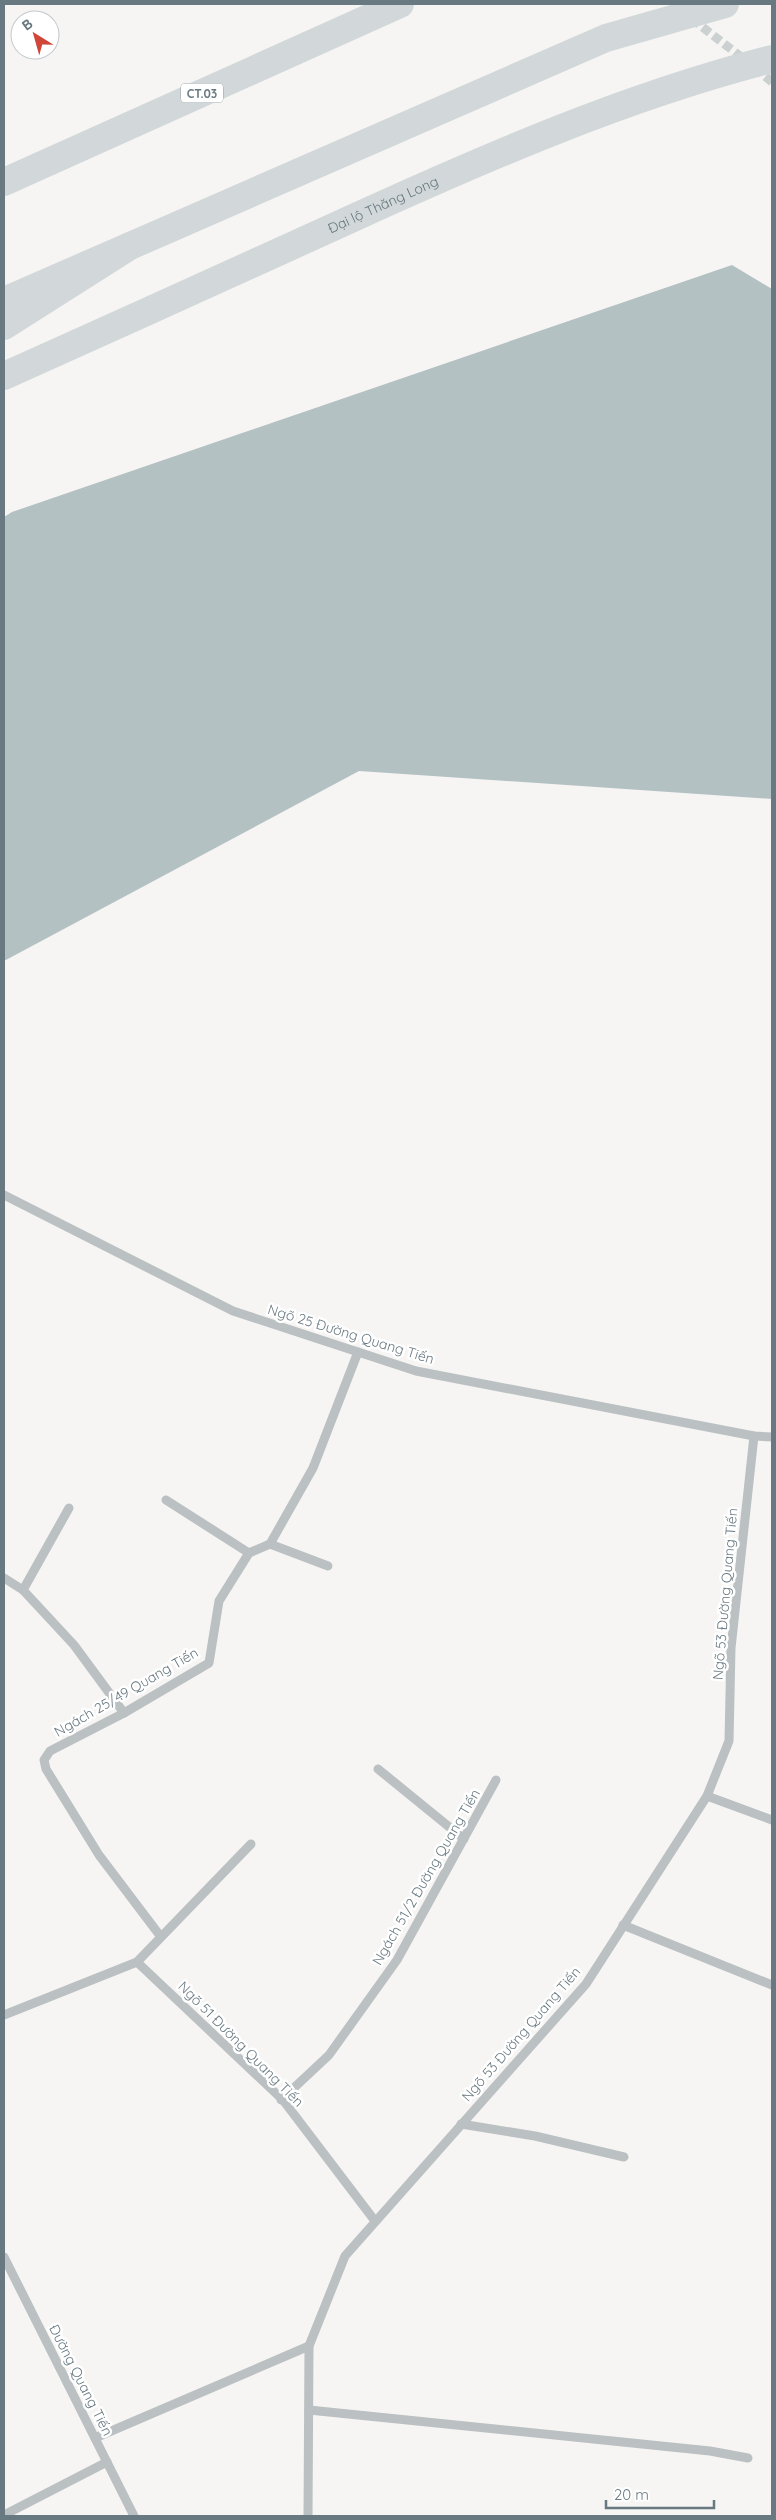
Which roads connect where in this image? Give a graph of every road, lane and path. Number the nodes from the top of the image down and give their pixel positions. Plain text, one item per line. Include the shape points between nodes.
1 (400, 4) edge
2 (725, 4) edge
3 (772, 59) edge
4 (4, 182) edge
5 (130, 246) junction
6 (4, 301) edge
7 (4, 326) edge
8 (4, 376) edge
9 (4, 1195) edge
10 (358, 1352) junction
11 (754, 1436) junction
12 (772, 1437) edge
13 (166, 1500) dead end
14 (69, 1508) dead end
15 (270, 1544) junction
16 (249, 1553) junction
17 (328, 1566) dead end
18 (4, 1578) edge
19 (23, 1590) junction
20 (124, 1713) junction
21 (378, 1769) dead end
22 (496, 1780) dead end
23 (707, 1796) junction
24 (772, 1820) edge
25 (464, 1839) junction
26 (251, 1844) dead end
27 (623, 1925) junction
28 (161, 1938) junction
29 (137, 1962) junction
30 (772, 1985) edge
31 (4, 2015) edge
32 (282, 2100) junction
33 (461, 2124) junction
34 (624, 2157) dead end
35 (375, 2221) junction
36 (4, 2256) edge
37 (309, 2346) junction
38 (309, 2410) junction
39 (95, 2438) junction
40 (748, 2458) dead end
41 (107, 2462) junction
42 (4, 2515) edge
43 (134, 2516) edge
44 (308, 2516) edge

1 - 4 main road, CT.03
2 - 5 main road via 606,38
3 - 8 main road, Đại lộ Thăng Long via 735,68 586,119 420,188
5 - 6 main road
5 - 7 main road
9 - 10 street, Ngõ 25 Đường Quang Tiến via 233,1311
10 - 11 street, Ngõ 25 Đường Quang Tiến via 416,1371
10 - 15 street via 313,1468
11 - 12 street, Ngõ 25 Đường Quang Tiến
11 - 23 street, Ngõ 53 Đường Quang Tiến via 730,1648 729,1741
13 - 16 street
14 - 19 street
15 - 16 street
15 - 17 street
16 - 20 street, Ngách 25/49 Quang Tiến via 219,1601 209,1663
18 - 19 street
19 - 20 street via 74,1645
20 - 28 street, Ngách 25/49 Quang Tiến via 50,1751 45,1765 99,1855
21 - 25 street
22 - 25 street, Ngách 51/2 Đường Quang Tiến
23 - 24 street
23 - 27 street, Ngõ 53 Đường Quang Tiến
25 - 32 street, Ngách 51/2 Đường Quang Tiến via 397,1960 328,2055
26 - 28 street
27 - 30 street
27 - 33 street, Ngõ 53 Đường Quang Tiến via 586,1984
28 - 29 street
29 - 31 street
29 - 32 street, Ngõ 51 Đường Quang Tiến
32 - 35 street, Ngõ 51 Đường Quang Tiến
33 - 34 street via 535,2136
33 - 35 street, Ngõ 53 Đường Quang Tiến
35 - 37 street, Ngõ 53 Đường Quang Tiến via 345,2256
36 - 39 street, Đường Quang Tiến
37 - 38 street, Ngõ 53 Đường Quang Tiến
37 - 39 street
38 - 40 street via 710,2451
38 - 44 street, Ngõ 53 Đường Quang Tiến
39 - 41 street, Đường Quang Tiến
41 - 42 street
41 - 43 street, Đường Quang Tiến

